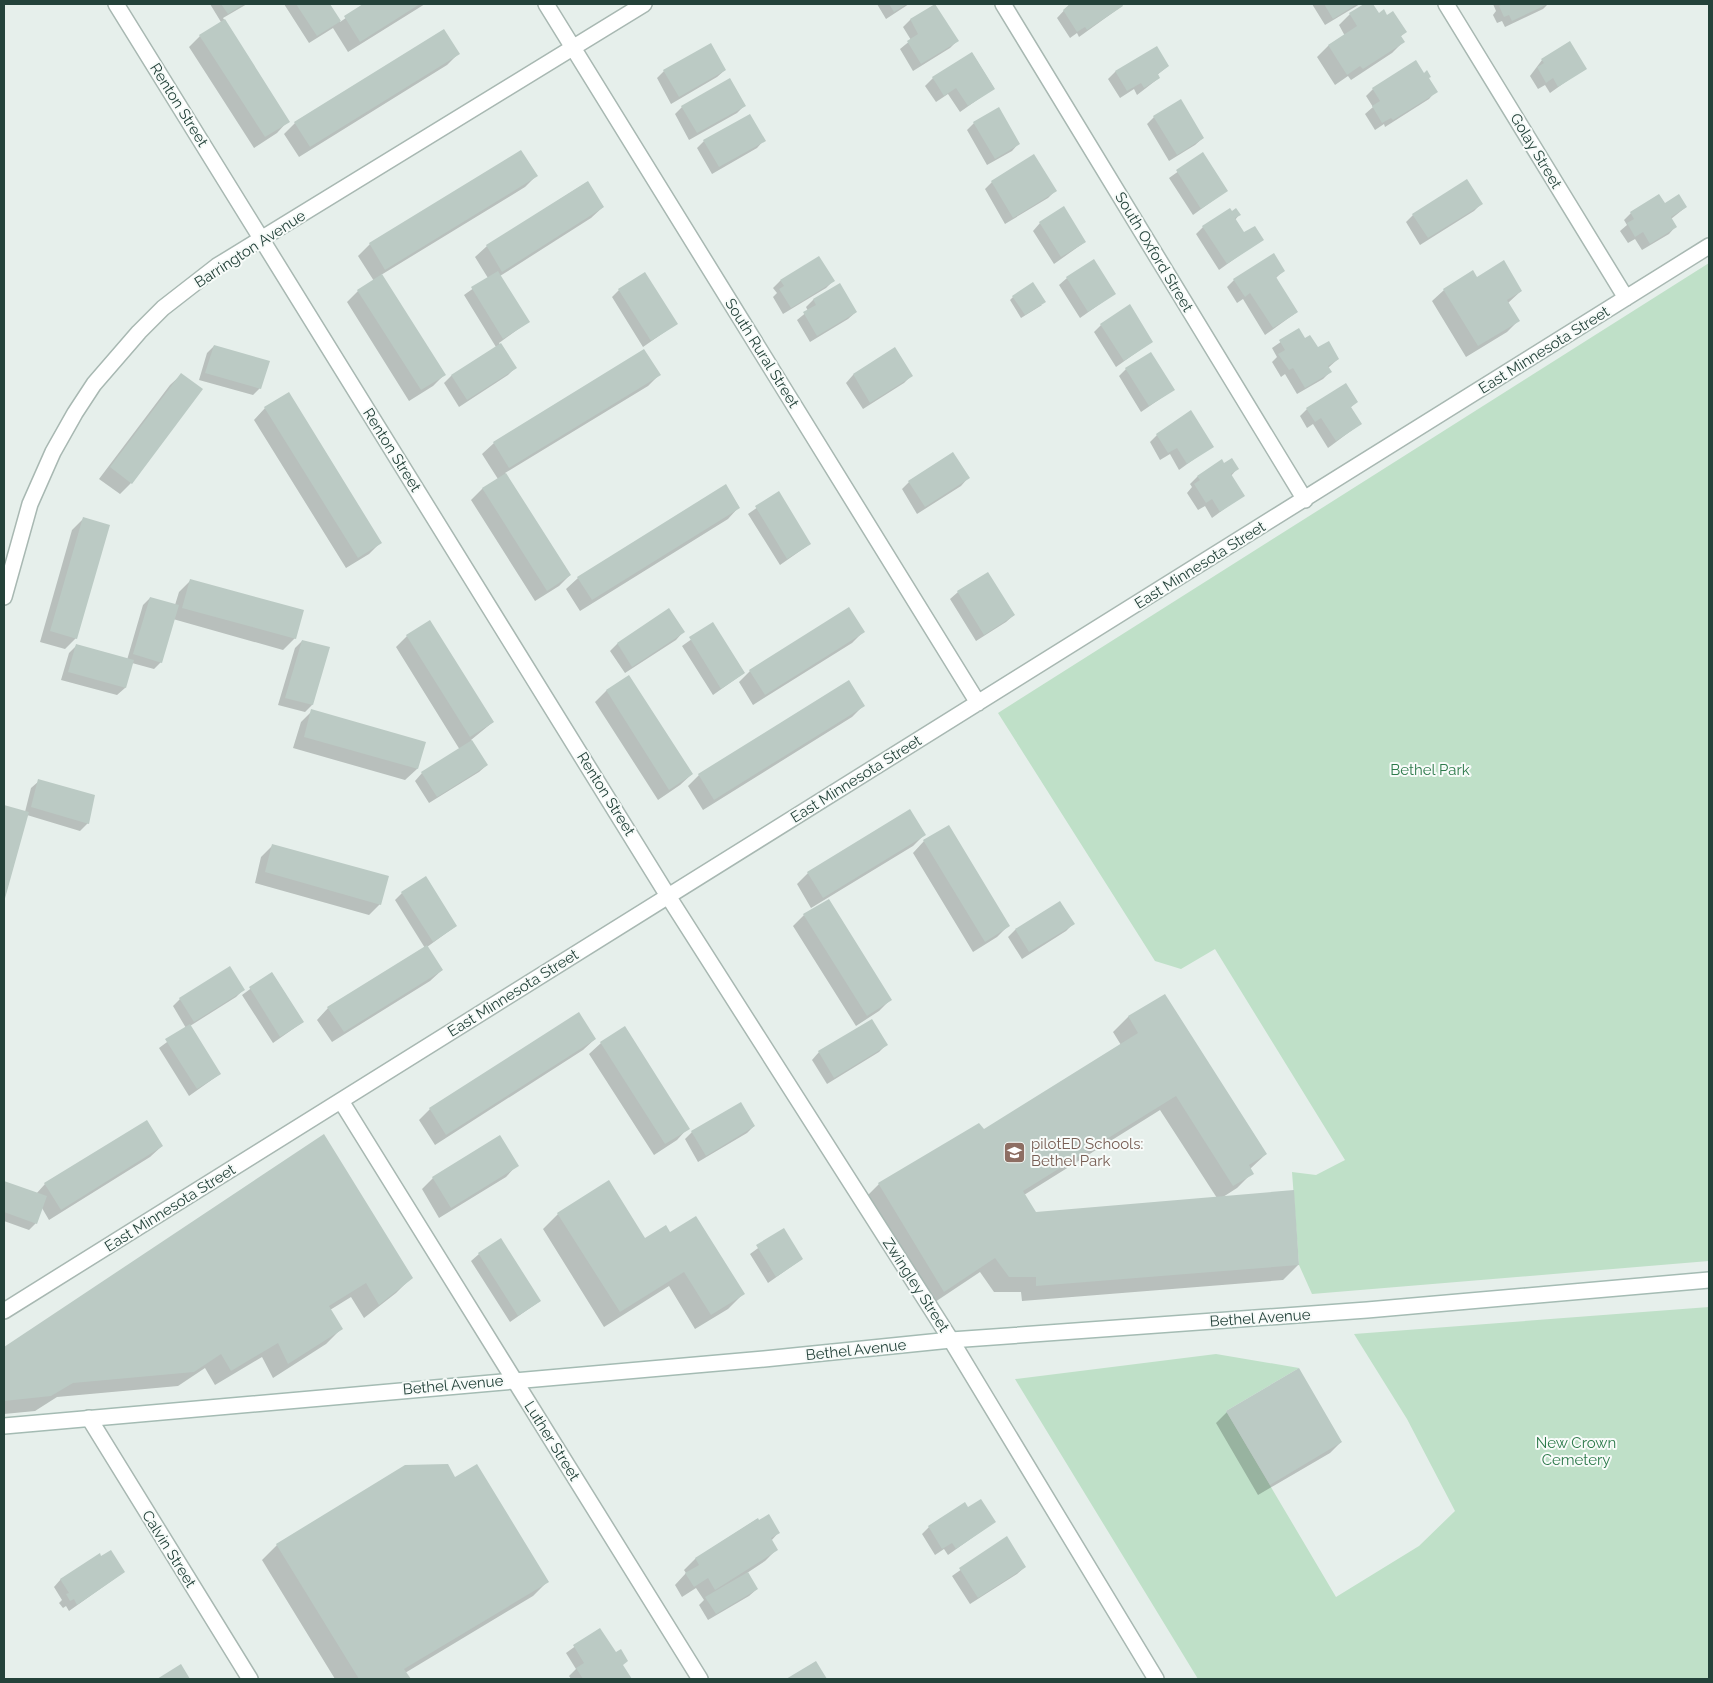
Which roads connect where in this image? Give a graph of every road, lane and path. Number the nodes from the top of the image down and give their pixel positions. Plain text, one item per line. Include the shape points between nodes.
1 (116, 4) edge
2 (546, 4) edge
3 (644, 4) edge
4 (1003, 4) edge
5 (1446, 4) edge
6 (574, 48) junction
7 (262, 240) junction
8 (1709, 246) edge
9 (1626, 298) junction
10 (1305, 500) junction
11 (4, 597) edge
12 (978, 703) junction
13 (668, 896) junction
14 (341, 1101) junction
15 (1709, 1280) edge
16 (4, 1311) edge
17 (951, 1340) junction
18 (515, 1380) junction
19 (89, 1418) junction
20 (4, 1426) edge
21 (250, 1679) edge
22 (700, 1679) edge
23 (1156, 1679) edge

1 - 7 street, Renton Street
2 - 6 street, South Rural Street
3 - 6 street, Barrington Avenue
4 - 10 street, South Oxford Street
5 - 9 street, Golay Street
6 - 7 street, Barrington Avenue
6 - 12 street, South Rural Street
7 - 11 street, Barrington Avenue via 217,266 163,308 94,384 43,473 30,504
7 - 13 street, Renton Street
8 - 9 street, East Minnesota Street
9 - 10 street, East Minnesota Street
10 - 12 street, East Minnesota Street
12 - 13 street, East Minnesota Street
13 - 14 street, East Minnesota Street
13 - 17 street, Zwingley Street
14 - 16 street, East Minnesota Street
14 - 18 street, Luther Street
15 - 17 street, Bethel Avenue via 1367,1310
17 - 18 street, Bethel Avenue
17 - 23 street, Zwingley Street
18 - 19 street, Bethel Avenue
18 - 22 street, Luther Street
19 - 20 street, Bethel Avenue
19 - 21 street, Calvin Street

